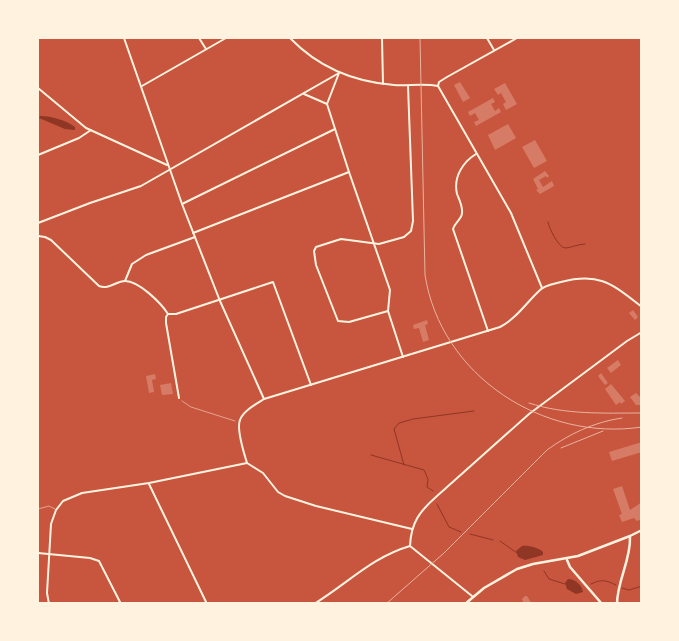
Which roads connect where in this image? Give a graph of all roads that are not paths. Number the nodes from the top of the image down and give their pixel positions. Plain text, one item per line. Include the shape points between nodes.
1 (124, 38) edge
2 (200, 38) edge
3 (226, 38) edge
4 (290, 38) edge
5 (382, 38) edge
6 (487, 38) edge
7 (517, 38) edge
8 (206, 49) junction
9 (494, 50) junction
10 (339, 73) junction
11 (383, 84) junction
12 (142, 86) junction
13 (408, 86) junction
14 (438, 86) junction
15 (38, 87) edge
16 (303, 94) junction
17 (327, 104) junction
18 (335, 129) junction
19 (91, 130) junction
20 (477, 153) junction
21 (38, 155) edge
22 (167, 165) junction
23 (169, 170) junction
24 (348, 172) junction
25 (182, 204) junction
26 (38, 223) edge
27 (193, 233) junction
28 (38, 236) edge
29 (195, 237) junction
30 (374, 244) junction
31 (125, 281) junction
32 (542, 288) junction
33 (220, 301) junction
34 (642, 307) edge
35 (388, 311) junction
36 (168, 314) junction
37 (488, 331) junction
38 (642, 332) edge
39 (403, 357) junction
40 (311, 385) junction
41 (179, 398) road end
42 (264, 399) junction
43 (247, 463) junction
44 (149, 484) junction
45 (38, 509) edge
46 (56, 510) junction
47 (412, 529) junction
48 (642, 530) edge
49 (630, 536) junction
50 (410, 546) junction
51 (38, 553) edge
52 (49, 554) junction
53 (567, 560) junction
54 (472, 596) junction
55 (617, 603) edge
56 (49, 604) edge
57 (121, 604) edge
58 (207, 604) edge
59 (314, 604) edge
60 (465, 604) edge
61 (602, 604) edge

1 - 12 street
2 - 8 street
3 - 8 street
4 - 10 street via 310,57
5 - 11 street
6 - 9 street
7 - 9 street
8 - 12 street
9 - 14 street via 439,82
10 - 11 street
10 - 16 street
10 - 17 street
11 - 13 street
12 - 22 street
13 - 14 street
13 - 30 street via 411,231 404,237
14 - 20 street
15 - 19 street
16 - 17 street
16 - 23 street
17 - 18 street
18 - 24 street
18 - 25 street
19 - 21 street
19 - 22 street
20 - 32 street via 511,213
20 - 37 street via 469,158 458,175 457,191 463,210 453,229
22 - 23 street
23 - 25 street
23 - 26 street via 142,186
24 - 27 street
24 - 30 street
25 - 27 street
27 - 29 street
28 - 31 street via 51,240 99,286 104,288
29 - 31 street via 146,255 132,264
29 - 33 street
30 - 35 street via 390,290
30 - 35 street via 341,239 316,247 313,257 338,321 348,322
31 - 36 street via 145,290
32 - 34 street via 590,277 607,283
32 - 37 street via 511,321
33 - 36 street
33 - 40 street via 273,282
33 - 42 street
35 - 39 street
36 - 41 street via 166,323
37 - 39 street
38 - 47 street via 523,419 428,504
39 - 40 street
40 - 42 street
42 - 43 street via 239,422
43 - 44 street
43 - 47 street via 263,473 284,496
44 - 46 street via 82,492 63,501
44 - 58 street
45 - 46 lane via 49,506
46 - 52 street via 51,524
47 - 50 street
48 - 49 main road
49 - 53 main road
49 - 55 main road
50 - 54 street
50 - 59 street via 365,567
51 - 52 street
52 - 56 street
52 - 57 street via 99,561
53 - 54 main road via 517,569
53 - 61 main road
54 - 60 main road

